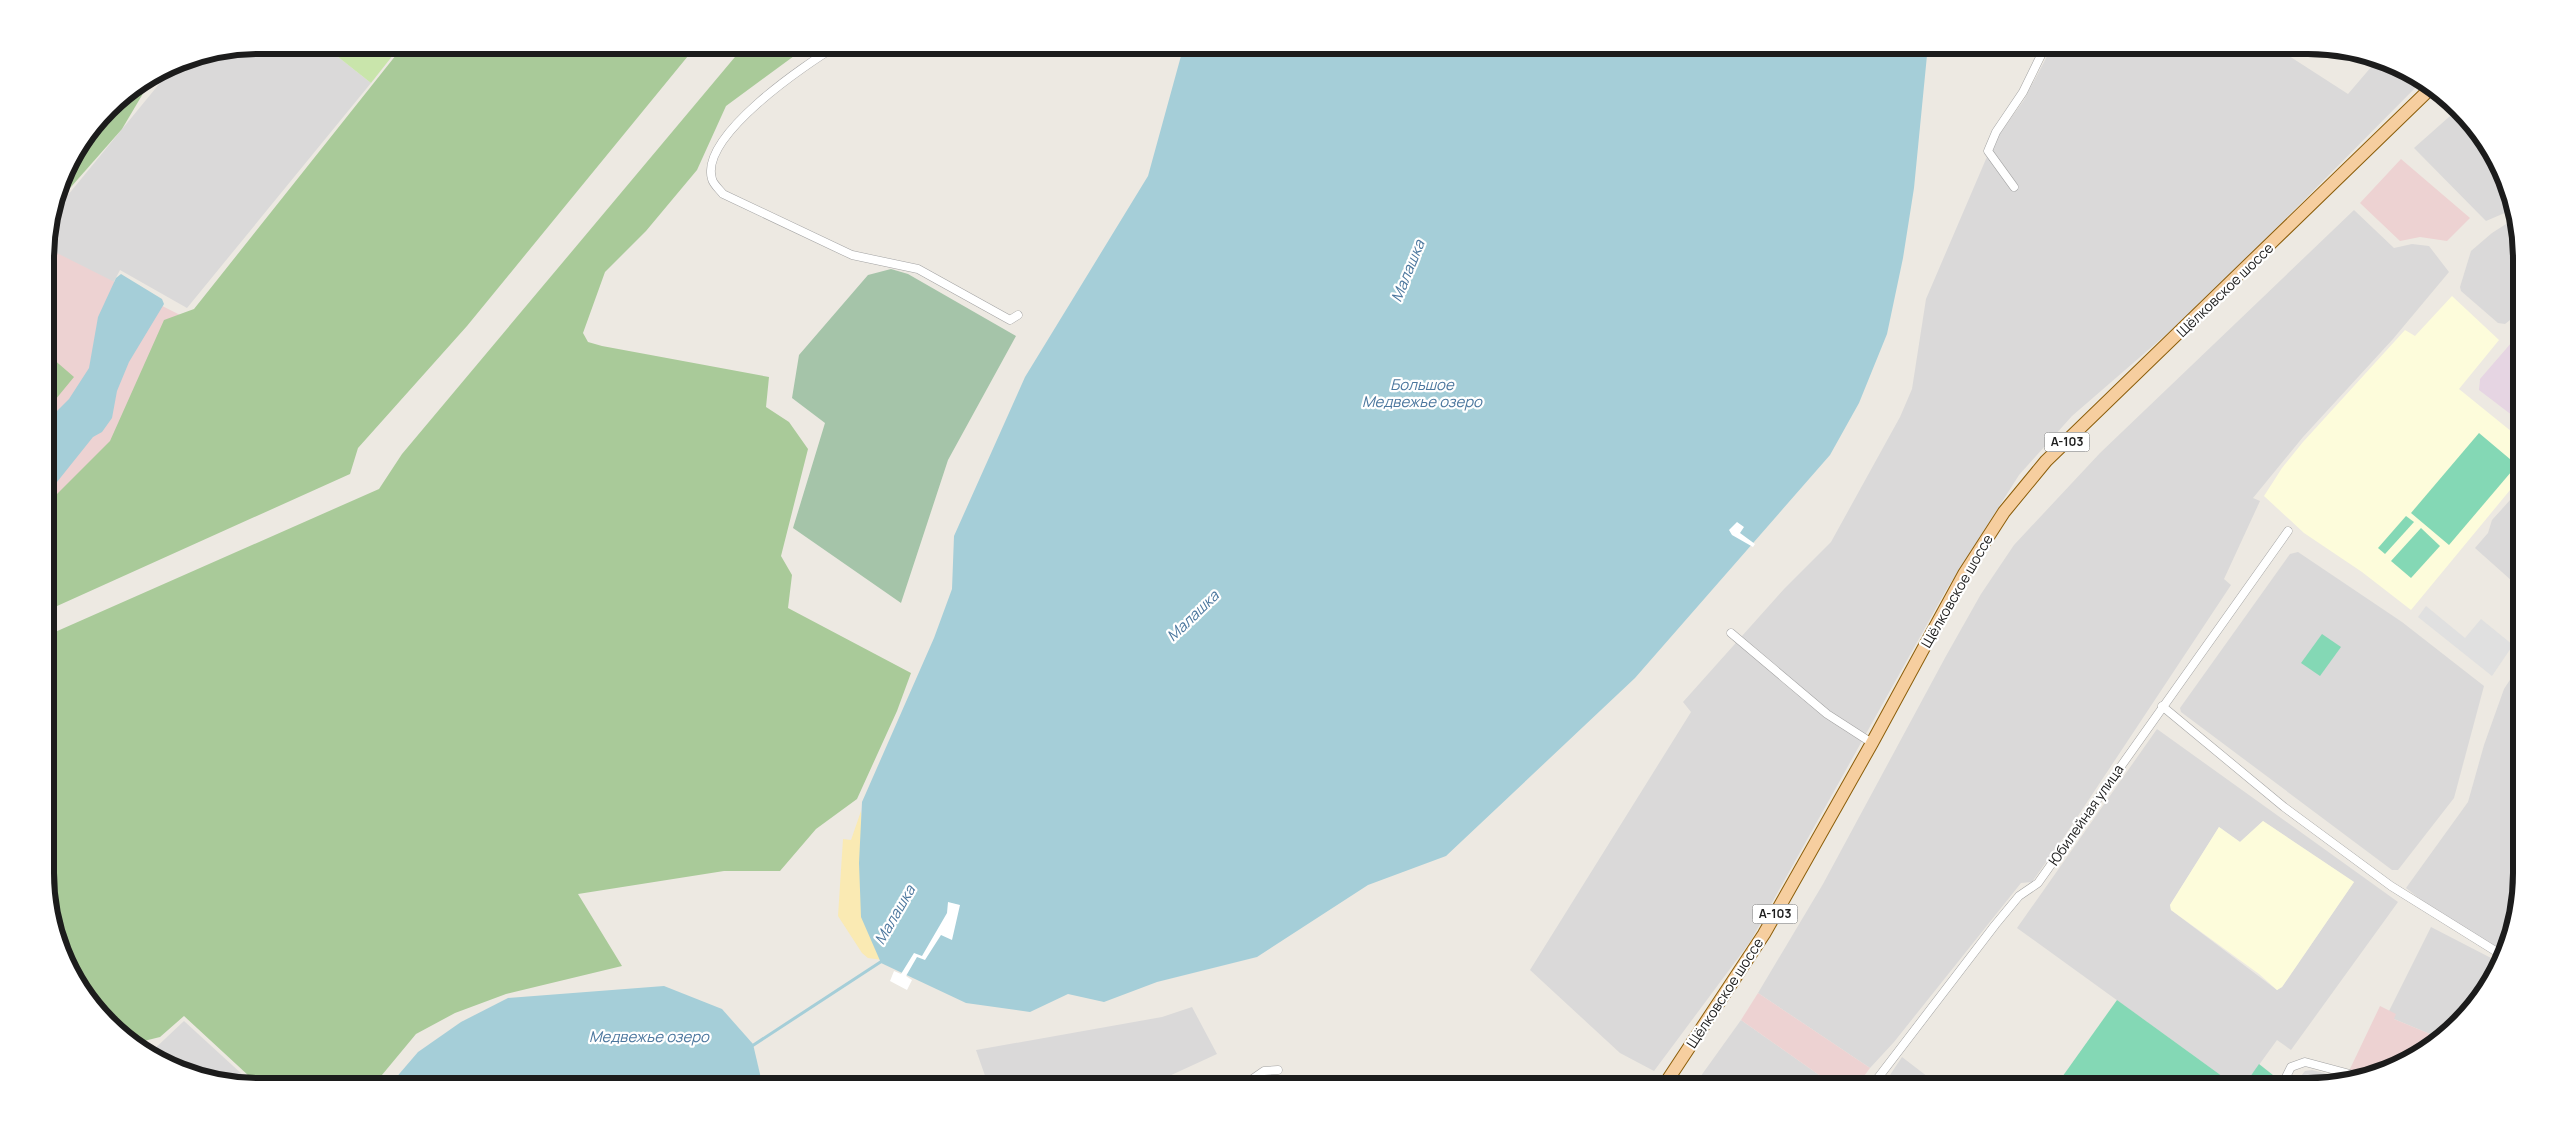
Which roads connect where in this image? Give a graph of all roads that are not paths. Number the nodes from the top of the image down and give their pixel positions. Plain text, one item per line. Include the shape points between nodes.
1 (825, 54) edge
2 (2042, 54) edge
3 (2427, 92) edge
4 (2014, 187) dead end
5 (1018, 315) dead end
6 (2288, 531) dead end
7 (1731, 633) dead end
8 (2162, 706) junction
9 (1872, 743) junction
10 (2498, 953) edge
11 (1278, 1070) dead end
12 (2349, 1074) edge
13 (1254, 1078) edge
14 (1670, 1078) edge
15 (1878, 1078) edge
16 (2286, 1078) edge

1 - 5 street via 745,114 720,144 712,164 712,180 723,194 852,255 918,269 1010,320
2 - 4 street via 1988,151
3 - 9 main road, Щёлковское шоссе / А-103 via 2046,461 2004,512 1964,574
6 - 8 street, Юбилейная улица
7 - 9 street via 1827,714
8 - 10 street via 2284,807 2391,886
8 - 15 street, Юбилейная улица via 2038,883 2019,896 1995,925
9 - 14 main road, Щёлковское шоссе / А-103 via 1764,934
11 - 13 street via 1264,1071
12 - 16 street via 2305,1062 2291,1067

